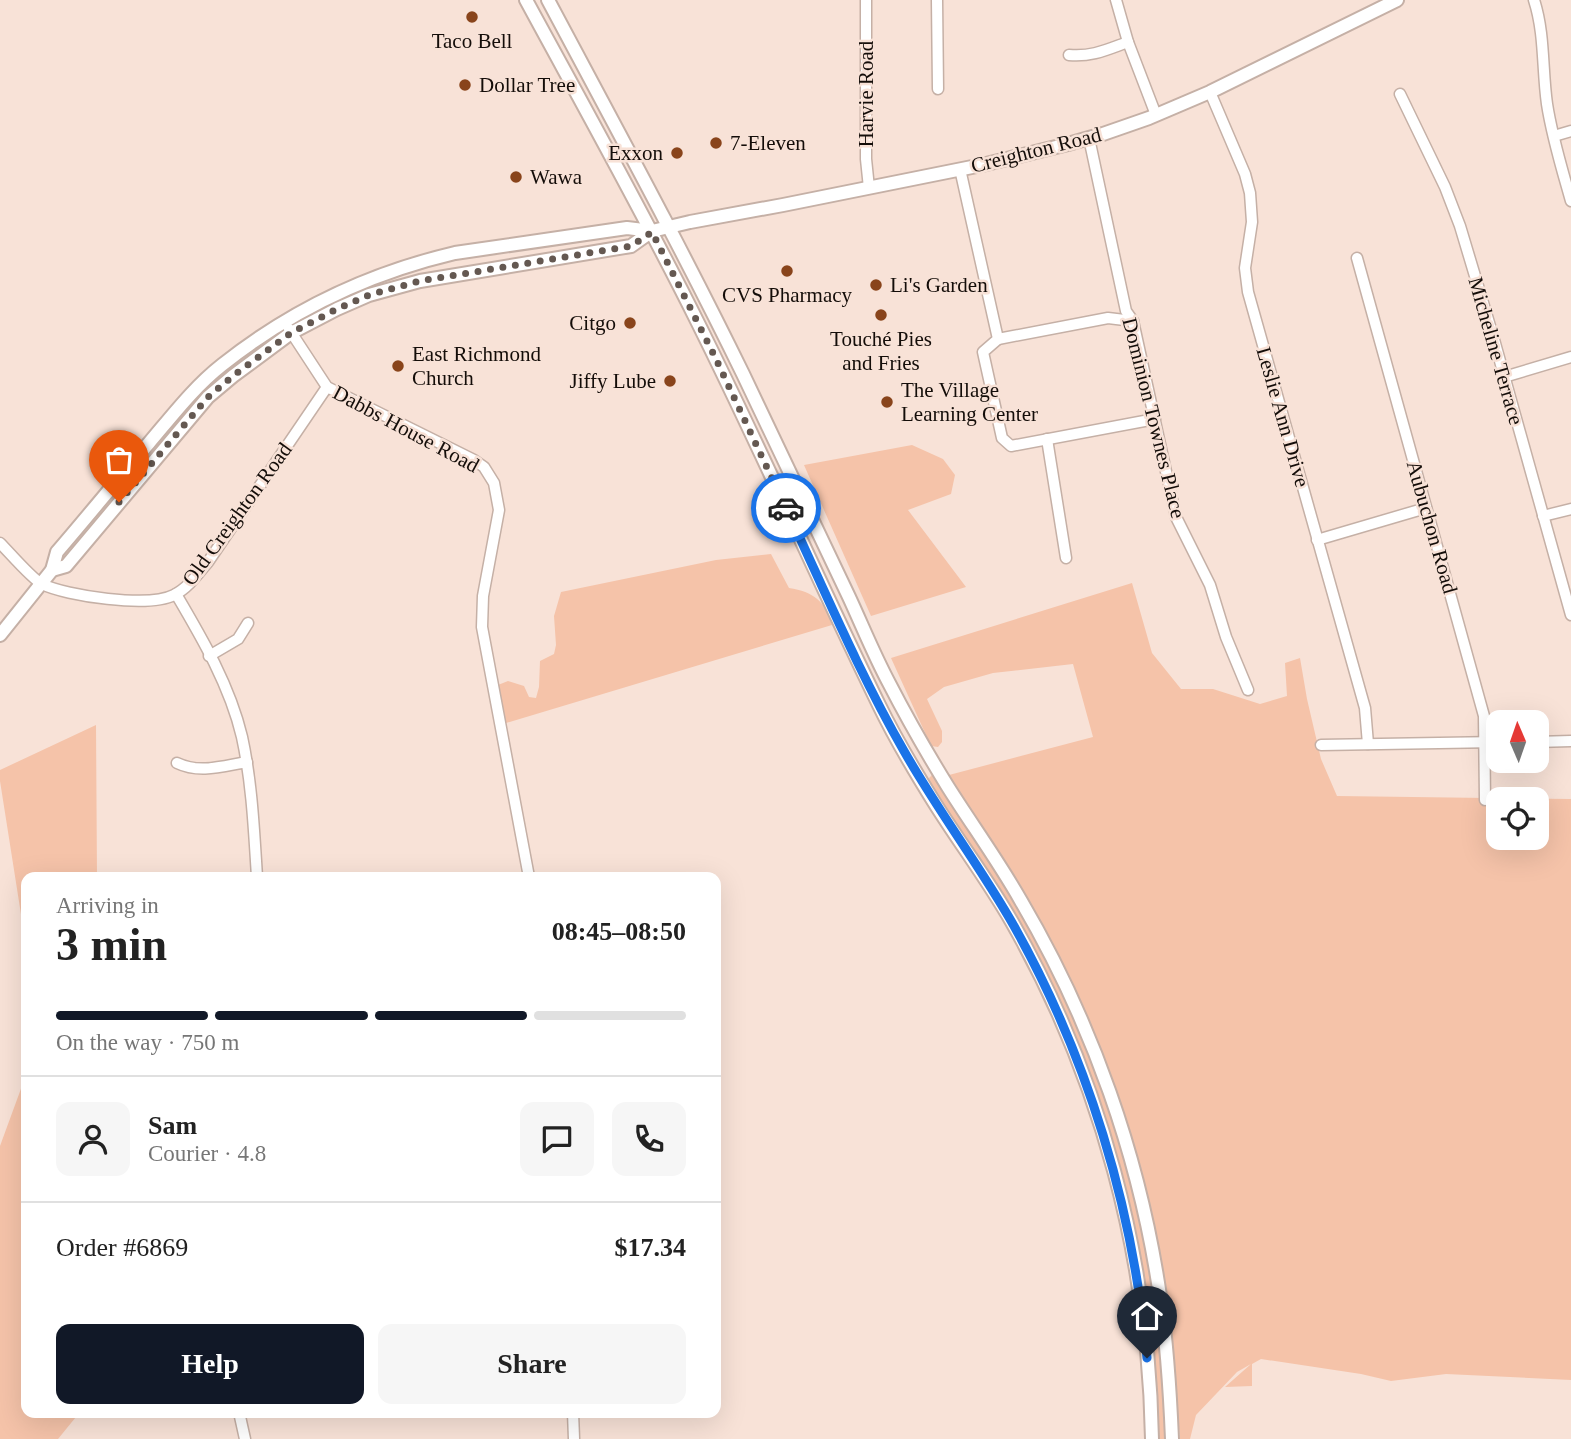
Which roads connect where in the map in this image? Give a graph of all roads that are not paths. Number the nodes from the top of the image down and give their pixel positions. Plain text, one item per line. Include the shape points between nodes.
1 (526, 0) edge
2 (548, 0) edge
3 (866, 0) edge
4 (937, 0) edge
5 (1116, 0) edge
6 (1397, 0) edge
7 (1534, 0) edge
8 (1128, 41) junction
9 (1069, 55) dead end
10 (938, 89) dead end
11 (1210, 93) junction
12 (1399, 94) dead end
13 (1156, 115) junction
14 (1571, 131) edge
15 (1554, 136) junction
16 (1089, 138) junction
17 (961, 169) junction
18 (869, 188) junction
19 (1571, 201) edge
20 (669, 227) junction
21 (652, 232) junction
22 (1357, 258) dead end
23 (284, 321) junction
24 (1133, 321) junction
25 (291, 333) junction
26 (998, 339) junction
27 (1571, 357) edge
28 (1504, 377) junction
29 (327, 387) junction
30 (1155, 419) junction
31 (1047, 439) junction
32 (1426, 508) junction
33 (1571, 509) edge
34 (1543, 516) junction
35 (1317, 540) junction
36 (0, 542) edge
37 (1066, 558) dead end
38 (52, 570) junction
39 (41, 583) junction
40 (176, 594) junction
41 (1571, 615) edge
42 (248, 624) dead end
43 (0, 635) edge
44 (209, 656) junction
45 (1248, 690) dead end
46 (1571, 741) edge
47 (1549, 742) edge
48 (1485, 743) junction
49 (1368, 744) junction
50 (1321, 745) dead end
51 (247, 762) junction
52 (177, 763) dead end
53 (1485, 800) dead end
54 (257, 872) edge
55 (528, 872) edge
56 (240, 1418) edge
57 (573, 1418) edge
58 (245, 1439) edge
59 (575, 1439) edge
60 (1152, 1439) edge
61 (1172, 1439) edge

1 - 21 main road
2 - 20 main road
3 - 18 street, Harvie Road
4 - 10 street
5 - 8 street
6 - 11 main road, Creighton Road
7 - 15 street
8 - 9 street via 1094,54
8 - 13 street
11 - 13 main road, Creighton Road
11 - 35 street, Leslie Ann Drive via 1250,193 1248,292
12 - 28 street, Micheline Terrace via 1455,210
13 - 16 main road, Creighton Road
14 - 15 street
15 - 19 street
16 - 17 main road, Creighton Road
16 - 24 street, Dominion Townes Place via 1126,311
17 - 18 main road, Creighton Road
17 - 26 street
18 - 20 main road, Creighton Road
20 - 21 main road, Creighton Road
20 - 61 main road via 887,681 1021,900 1085,1028 1114,1104 1144,1214 1161,1306
21 - 23 main road, Creighton Road via 627,228 434,258 378,276
21 - 25 main road, Creighton Road via 631,246 394,287
21 - 60 main road via 891,729 1013,924 1071,1045 1103,1134 1135,1262
22 - 32 street, Aubuchon Road
23 - 25 street, Dabbs House Road
23 - 38 main road, Creighton Road via 220,366 185,401 57,552
24 - 26 street via 1108,318
24 - 30 street, Dominion Townes Place
25 - 29 street, Dabbs House Road
25 - 38 main road, Creighton Road via 208,397 66,566
26 - 31 street via 984,352 1002,438 1011,446
27 - 28 street
28 - 34 street, Micheline Terrace
29 - 40 street, Old Creighton Road via 208,562
29 - 55 street, Dabbs House Road via 474,460 494,483 499,510 482,627
30 - 31 street
30 - 45 street, Dominion Townes Place via 1176,517 1210,585
31 - 37 street
32 - 35 street
32 - 48 street, Aubuchon Road via 1484,716
33 - 34 street
34 - 41 street, Micheline Terrace
35 - 49 street, Leslie Ann Drive via 1365,708
36 - 39 street
38 - 39 main road, Creighton Road
39 - 40 street, Old Creighton Road via 85,596 136,601
39 - 43 main road, Creighton Road
40 - 44 street
42 - 44 street via 237,639
44 - 51 street via 231,703
46 - 47 street
48 - 49 street
48 - 53 street, Aubuchon Road
49 - 50 street
51 - 52 street via 203,769
51 - 54 street
56 - 58 street
57 - 59 street

